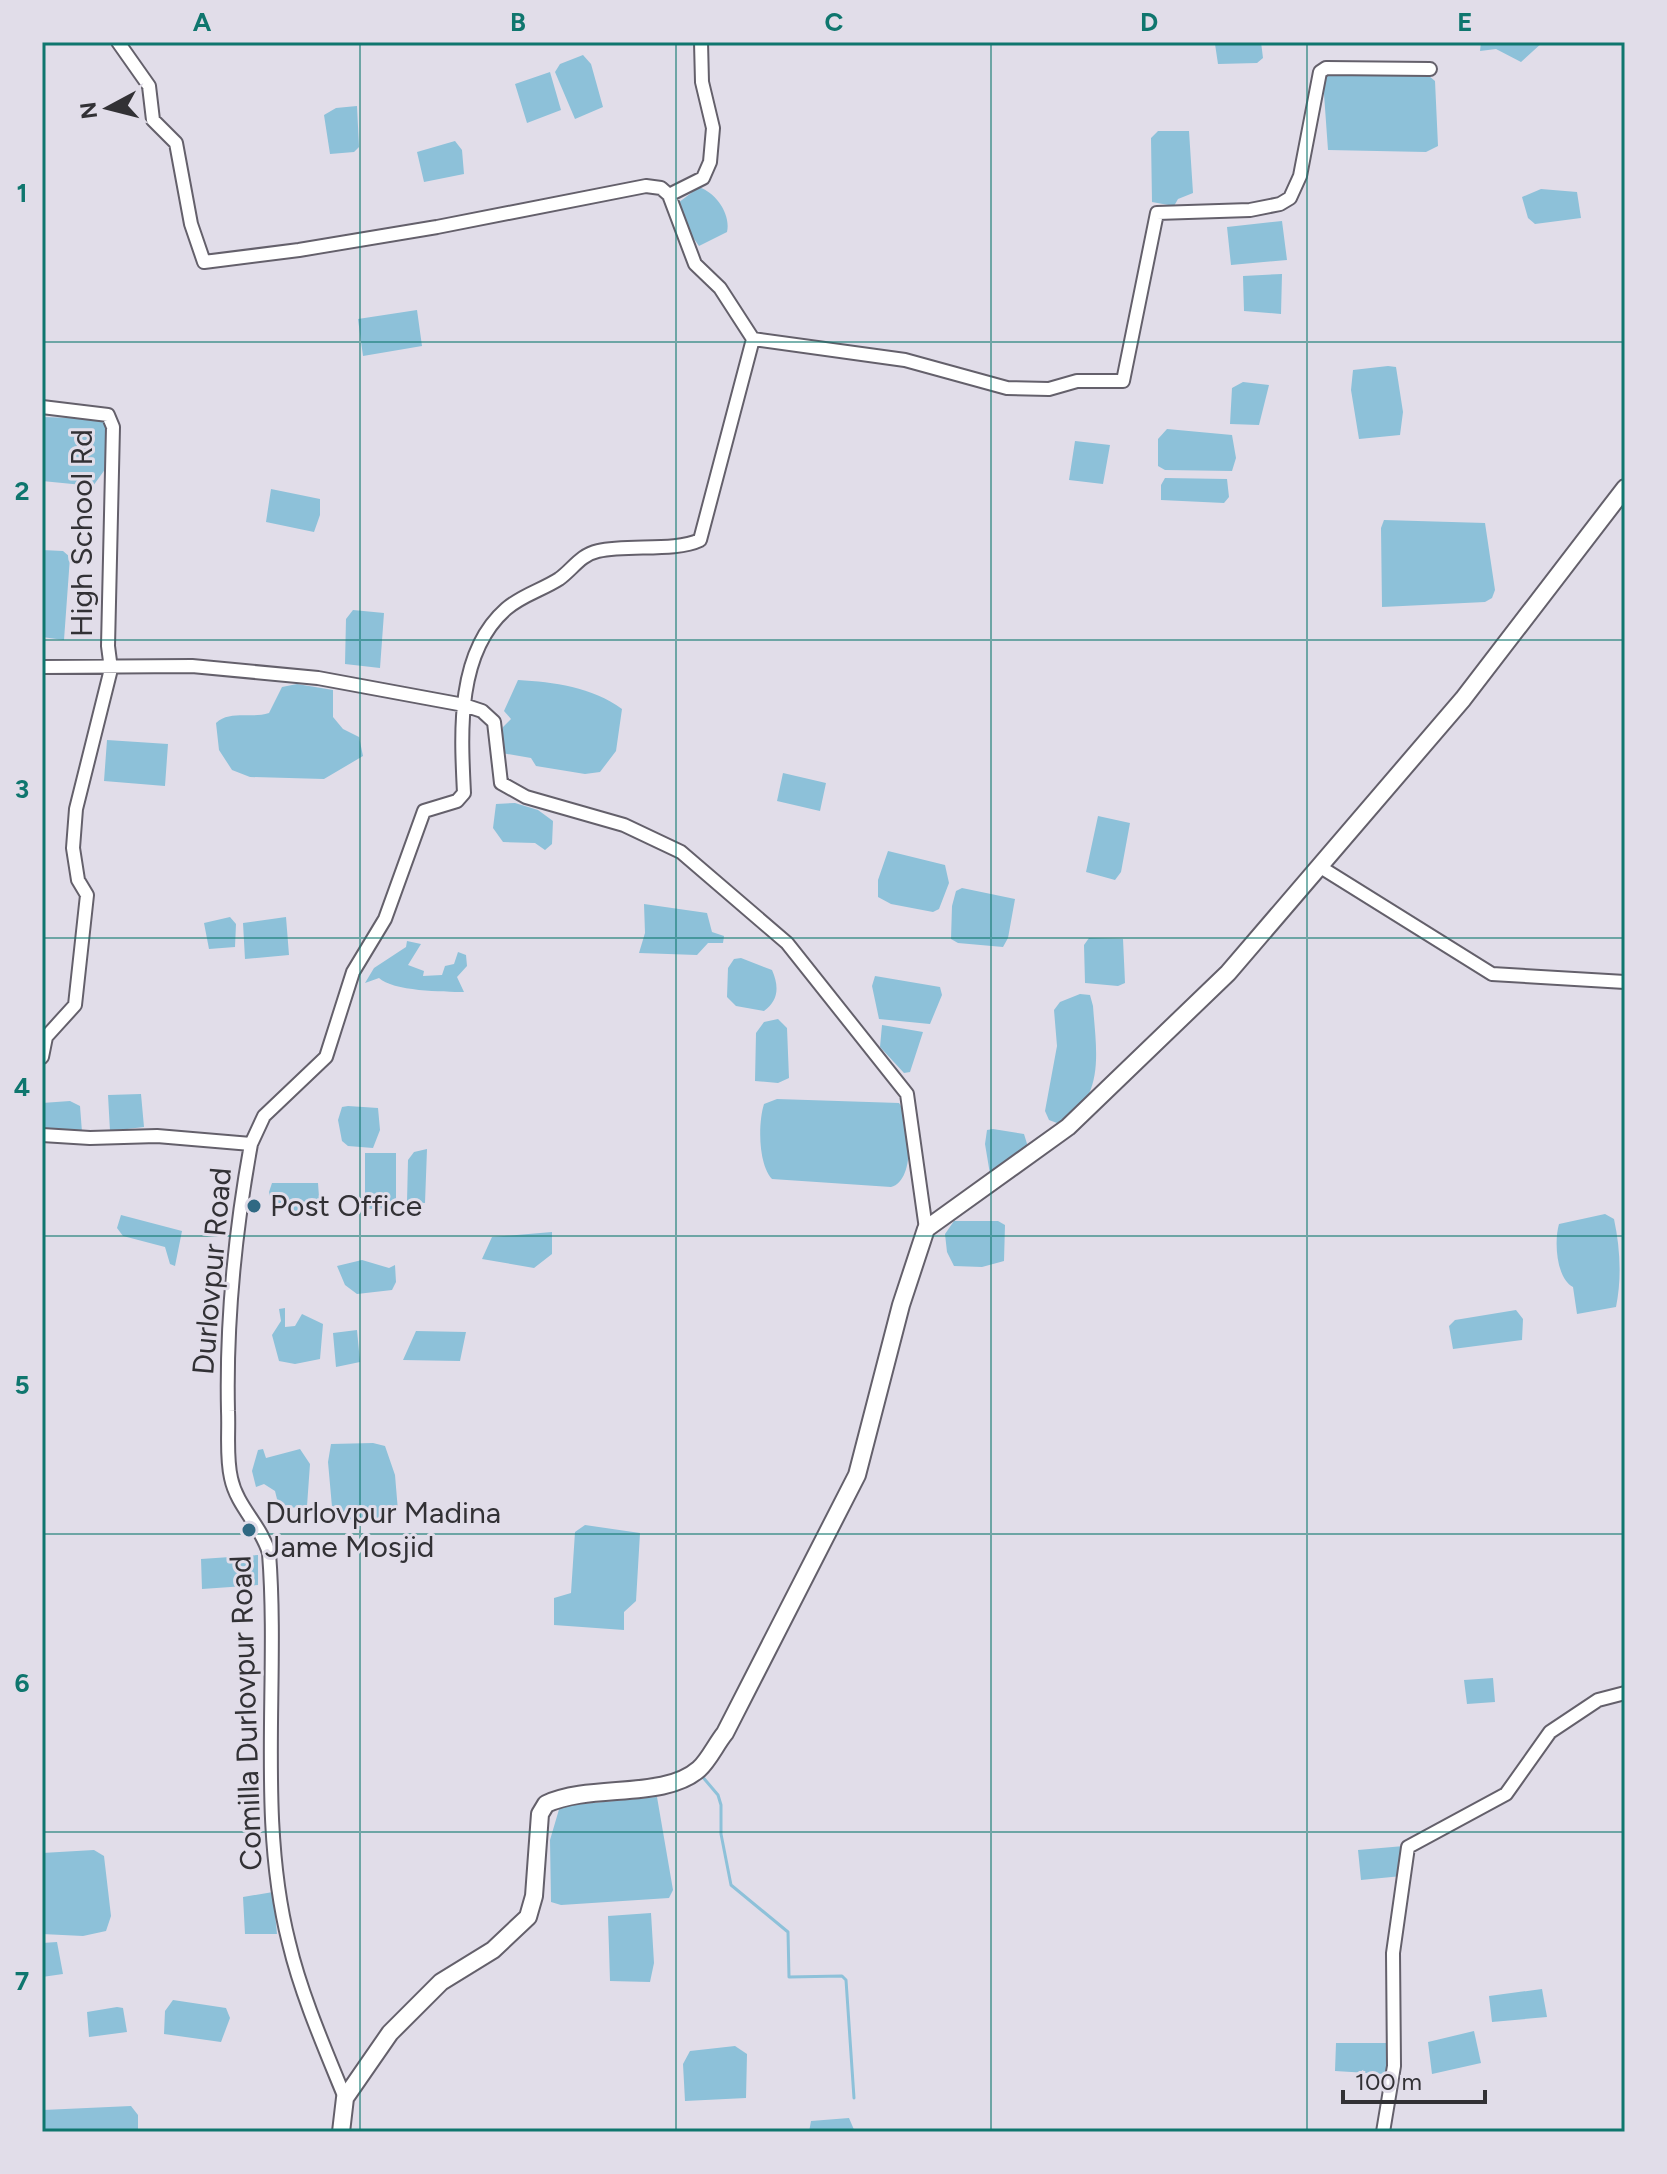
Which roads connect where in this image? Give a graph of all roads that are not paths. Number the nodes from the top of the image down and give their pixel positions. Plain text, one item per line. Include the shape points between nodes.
1 (118, 42) edge
2 (701, 42) edge
3 (1430, 69) dead end
4 (669, 195) junction
5 (753, 339) junction
6 (42, 407) edge
7 (1625, 488) edge
8 (42, 667) edge
9 (111, 669) junction
10 (464, 705) junction
11 (1322, 868) junction
12 (1625, 982) edge
13 (42, 1057) edge
14 (42, 1135) edge
15 (251, 1144) junction
16 (926, 1229) junction
17 (229, 1468) joint
18 (1625, 1693) edge
19 (345, 2098) junction
20 (341, 2132) edge
21 (1383, 2132) edge

1 - 4 street via 149,86 153,120 176,143 204,262 437,227 646,186
2 - 4 street via 702,82 713,128 710,162 703,178
3 - 5 street via 1320,72 1300,176 1290,198 1280,204 1157,213 1123,381 1007,388 905,360
4 - 5 street via 695,264 720,288
5 - 10 street via 702,537 689,544 595,551 520,599 499,617 478,650
6 - 9 street, High School Rd via 108,415 113,422
7 - 11 main road via 1463,699
8 - 9 street
9 - 10 street via 192,666 318,678
9 - 13 street via 76,809 73,848 78,880 87,895 75,1005 46,1037
10 - 15 street via 464,793 457,801 424,811 385,919 353,972 326,1057 264,1116
10 - 16 street via 494,722 501,783 526,797 624,825 681,852 787,943 907,1094
11 - 12 street via 1492,974
11 - 16 main road via 1228,973 1068,1127
14 - 15 street, Durlovpur Road
15 - 17 street, Durlovpur Road via 235,1248
16 - 19 main road via 857,1475 725,1733 699,1769 674,1783 590,1791 546,1804 540,1814 528,1917 493,1950 441,1982 390,2033
17 - 19 street, Comilla Durlovpur Road via 234,1493 269,1553 270,1736 289,1944
18 - 21 street via 1598,1700 1550,1732 1506,1794 1408,1847 1393,1953 1394,2066
19 - 20 main road

